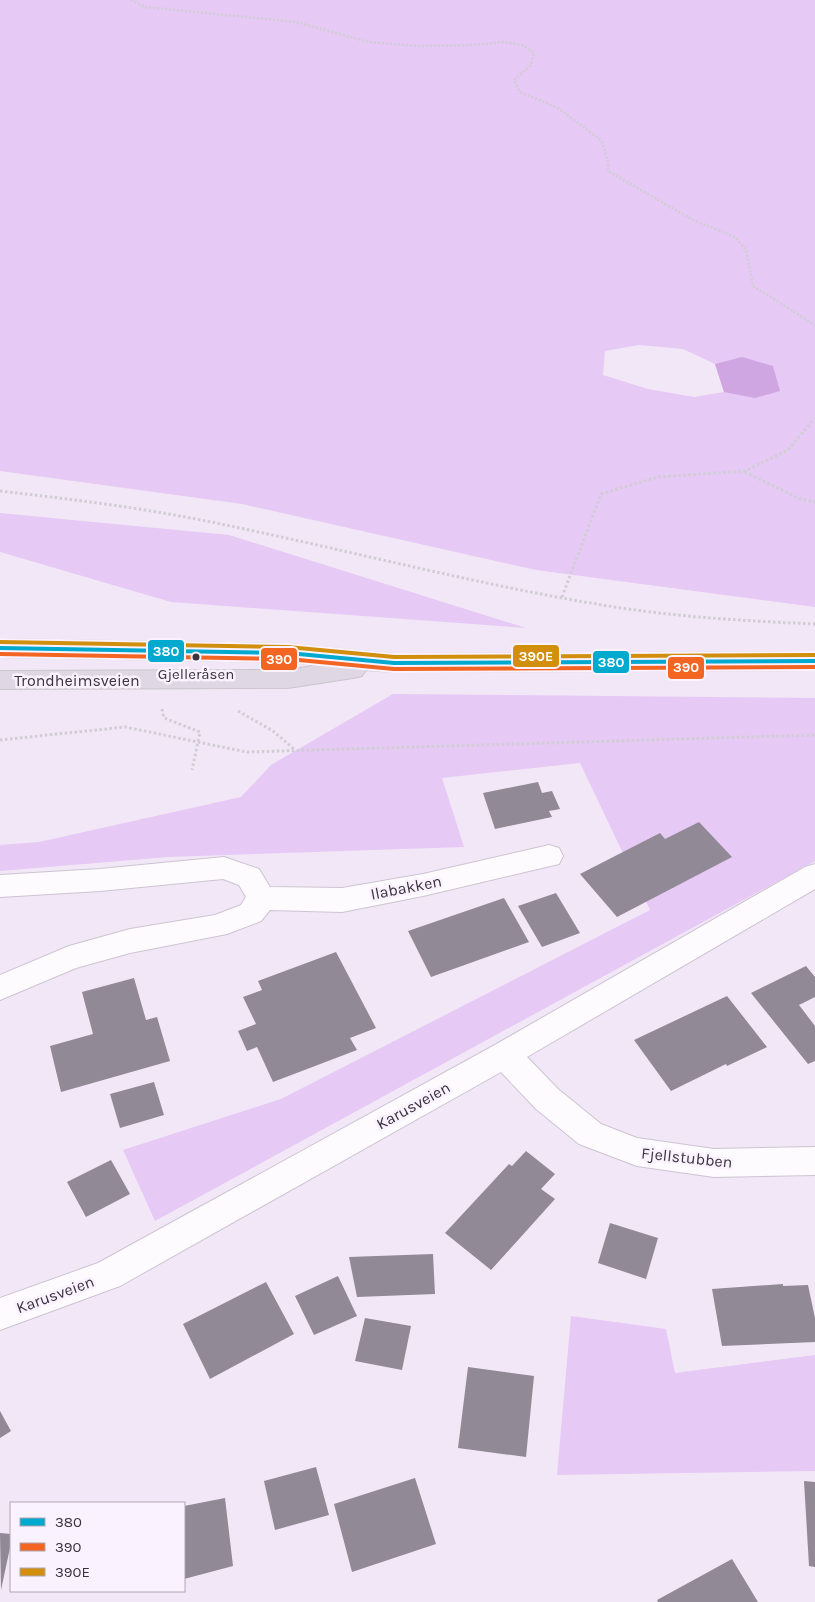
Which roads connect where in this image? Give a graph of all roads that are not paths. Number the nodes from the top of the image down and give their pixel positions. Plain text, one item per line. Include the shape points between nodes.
1 (0, 648) edge
2 (815, 661) edge
3 (394, 663) junction
4 (0, 680) edge
5 (549, 856) dead end
6 (815, 875) edge
7 (0, 886) edge
8 (262, 898) junction
9 (0, 988) edge
10 (504, 1055) junction
11 (815, 1161) edge
12 (0, 1314) edge

1 - 3 highway, Trondheimsveien via 288,653
2 - 3 highway, Trondheimsveien
3 - 4 highway, Trondheimsveien via 288,679
5 - 8 street, Ilabakken via 342,900
6 - 10 street, Karusveien
7 - 8 street via 224,868 249,877
8 - 9 street via 251,912 217,926 130,942 69,958
10 - 11 street, Fjellstubben via 547,1099 590,1134 637,1152 714,1163
10 - 12 street, Karusveien via 108,1275

